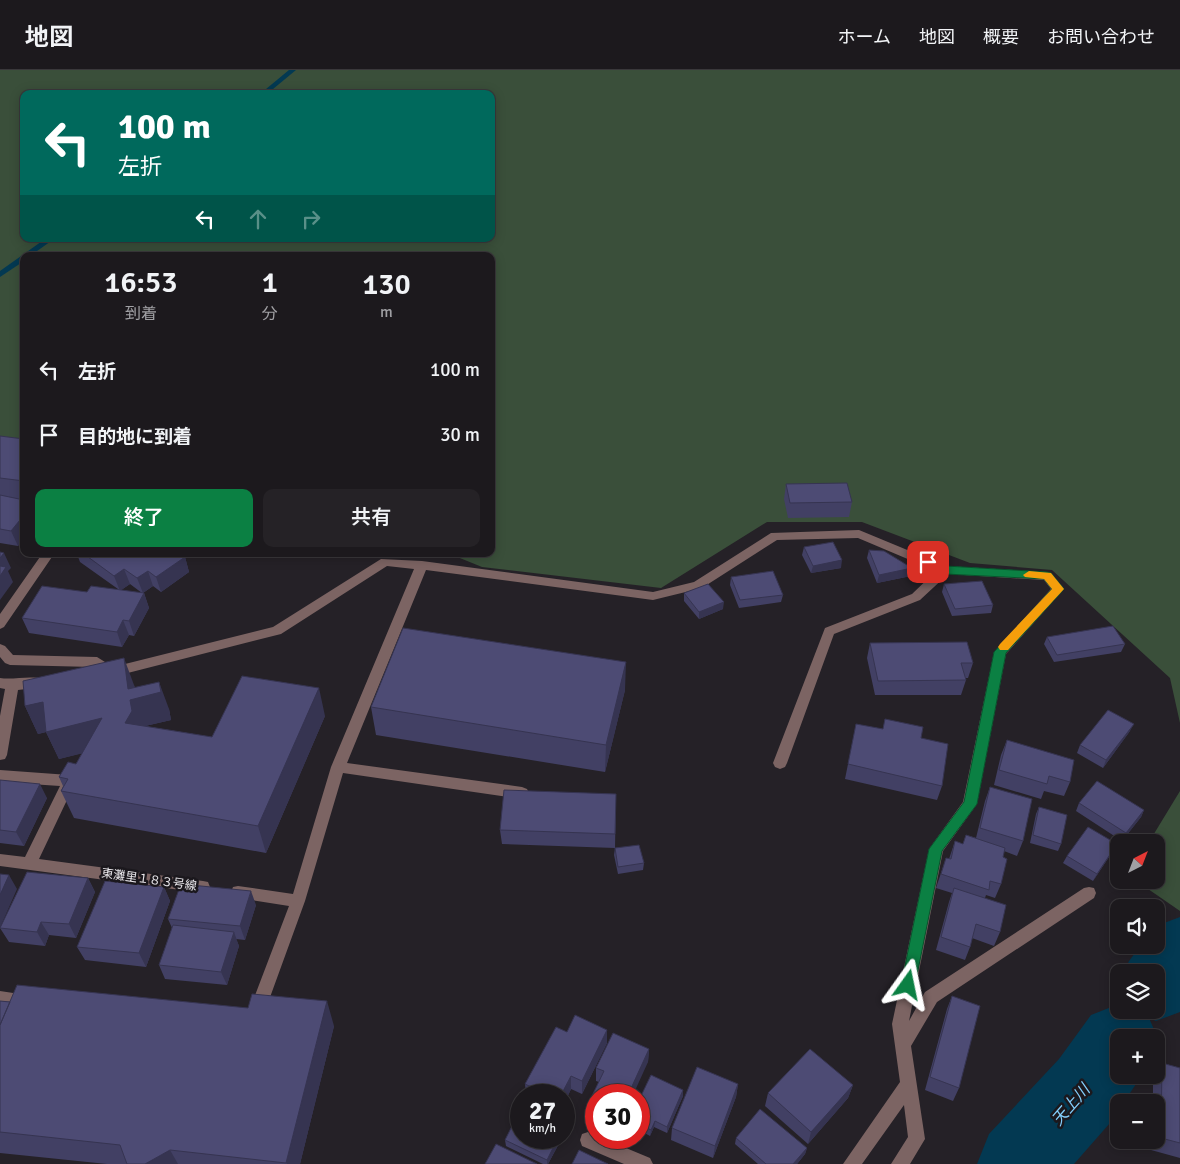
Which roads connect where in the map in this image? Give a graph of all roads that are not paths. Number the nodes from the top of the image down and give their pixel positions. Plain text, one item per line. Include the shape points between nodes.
1 (46, 557) edge
2 (422, 565) junction
3 (945, 570) junction
4 (0, 624) edge
5 (0, 650) edge
6 (110, 672) junction
7 (95, 676) edge
8 (50, 682) edge
9 (6, 684) edge
10 (0, 755) edge
11 (780, 763) dead end
12 (338, 767) junction
13 (0, 776) edge
14 (535, 794) edge
15 (0, 860) edge
16 (30, 862) junction
17 (1089, 893) dead end
18 (298, 901) junction
19 (0, 998) edge
20 (40, 1002) edge
21 (254, 1022) edge
22 (904, 1044) junction
23 (910, 1082) junction
24 (609, 1149) edge
25 (644, 1164) edge
26 (852, 1164) edge
27 (900, 1164) edge

1 - 4 street
2 - 3 street via 653,596 698,585 775,536 859,534
2 - 6 street via 385,562 278,631
2 - 12 street
3 - 11 street via 916,596 829,631
3 - 22 street via 1047,576 1058,589 1000,652 970,804 936,849 900,1024
5 - 6 street via 10,660 97,662
6 - 7 street
8 - 9 street
9 - 10 street
12 - 14 street
12 - 18 street
13 - 16 street via 69,781
15 - 16 street, 東灘里１８３号線
16 - 18 street, 東灘里１８３号線
17 - 22 street via 930,998
18 - 21 street
19 - 20 street
22 - 23 street
23 - 26 street
23 - 27 street via 916,1138
24 - 25 street

